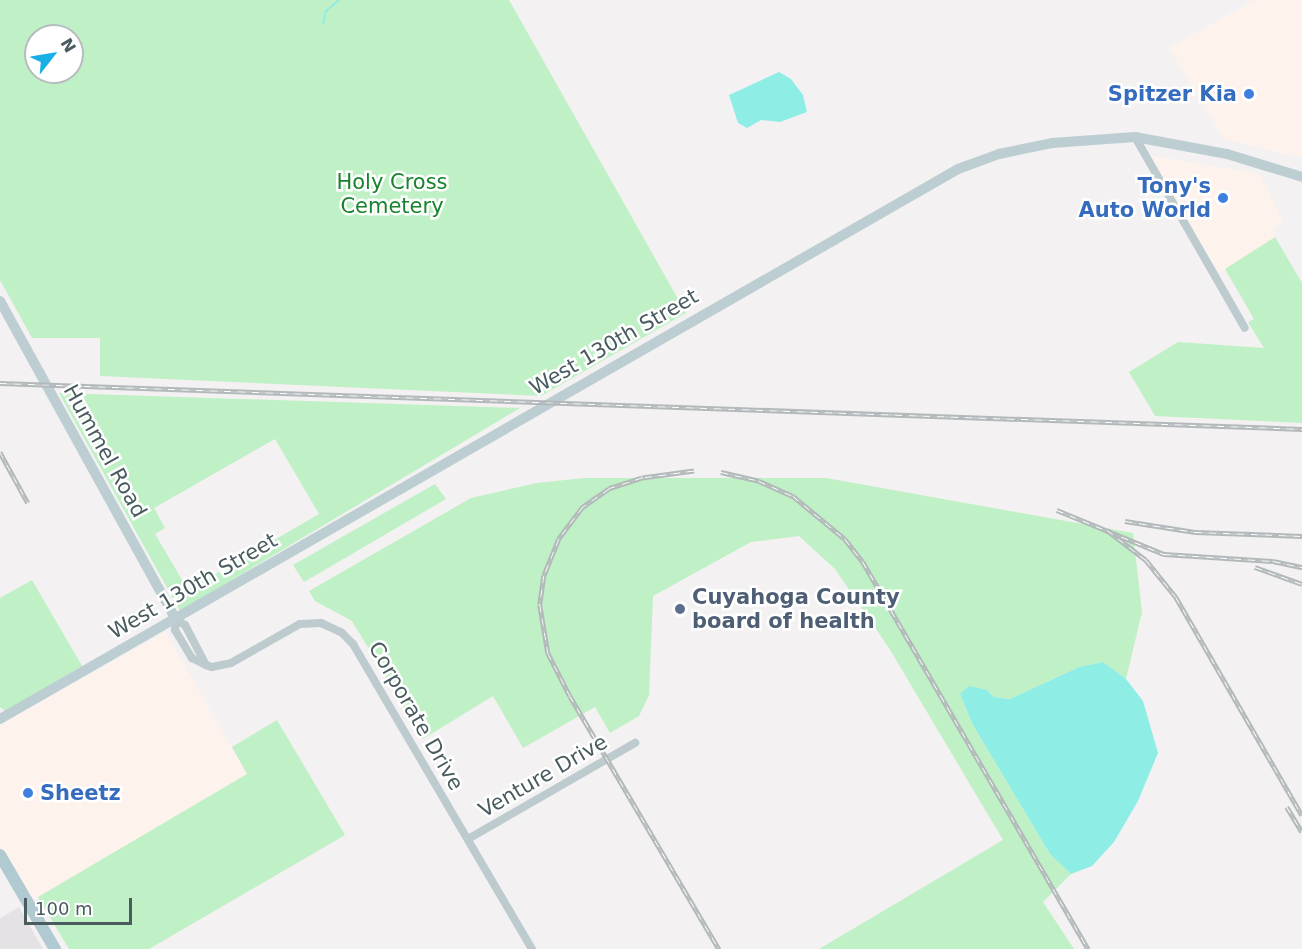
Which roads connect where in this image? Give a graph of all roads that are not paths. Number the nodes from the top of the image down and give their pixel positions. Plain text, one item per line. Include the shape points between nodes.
1 (1135, 137) junction
2 (1302, 169) edge
3 (1286, 170) junction
4 (1302, 177) edge
5 (0, 301) edge
6 (1245, 327) dead end
7 (176, 620) junction
8 (0, 719) edge
9 (635, 743) dead end
10 (468, 839) junction
11 (0, 855) edge
12 (55, 949) edge
13 (532, 949) edge

1 - 3 main road, West 130th Street via 1227,154
1 - 6 street
1 - 7 main road, West 130th Street via 1070,140 1020,149 950,173
2 - 3 main road, West 130th Street
3 - 4 main road, West 130th Street
5 - 7 main road, Hummel Road
7 - 8 main road, West 130th Street
7 - 10 street, Corporate Drive via 184,625 206,665 231,663 300,624 321,623 342,633 353,644
9 - 10 street, Venture Drive
10 - 13 street, Corporate Drive
11 - 12 main road

